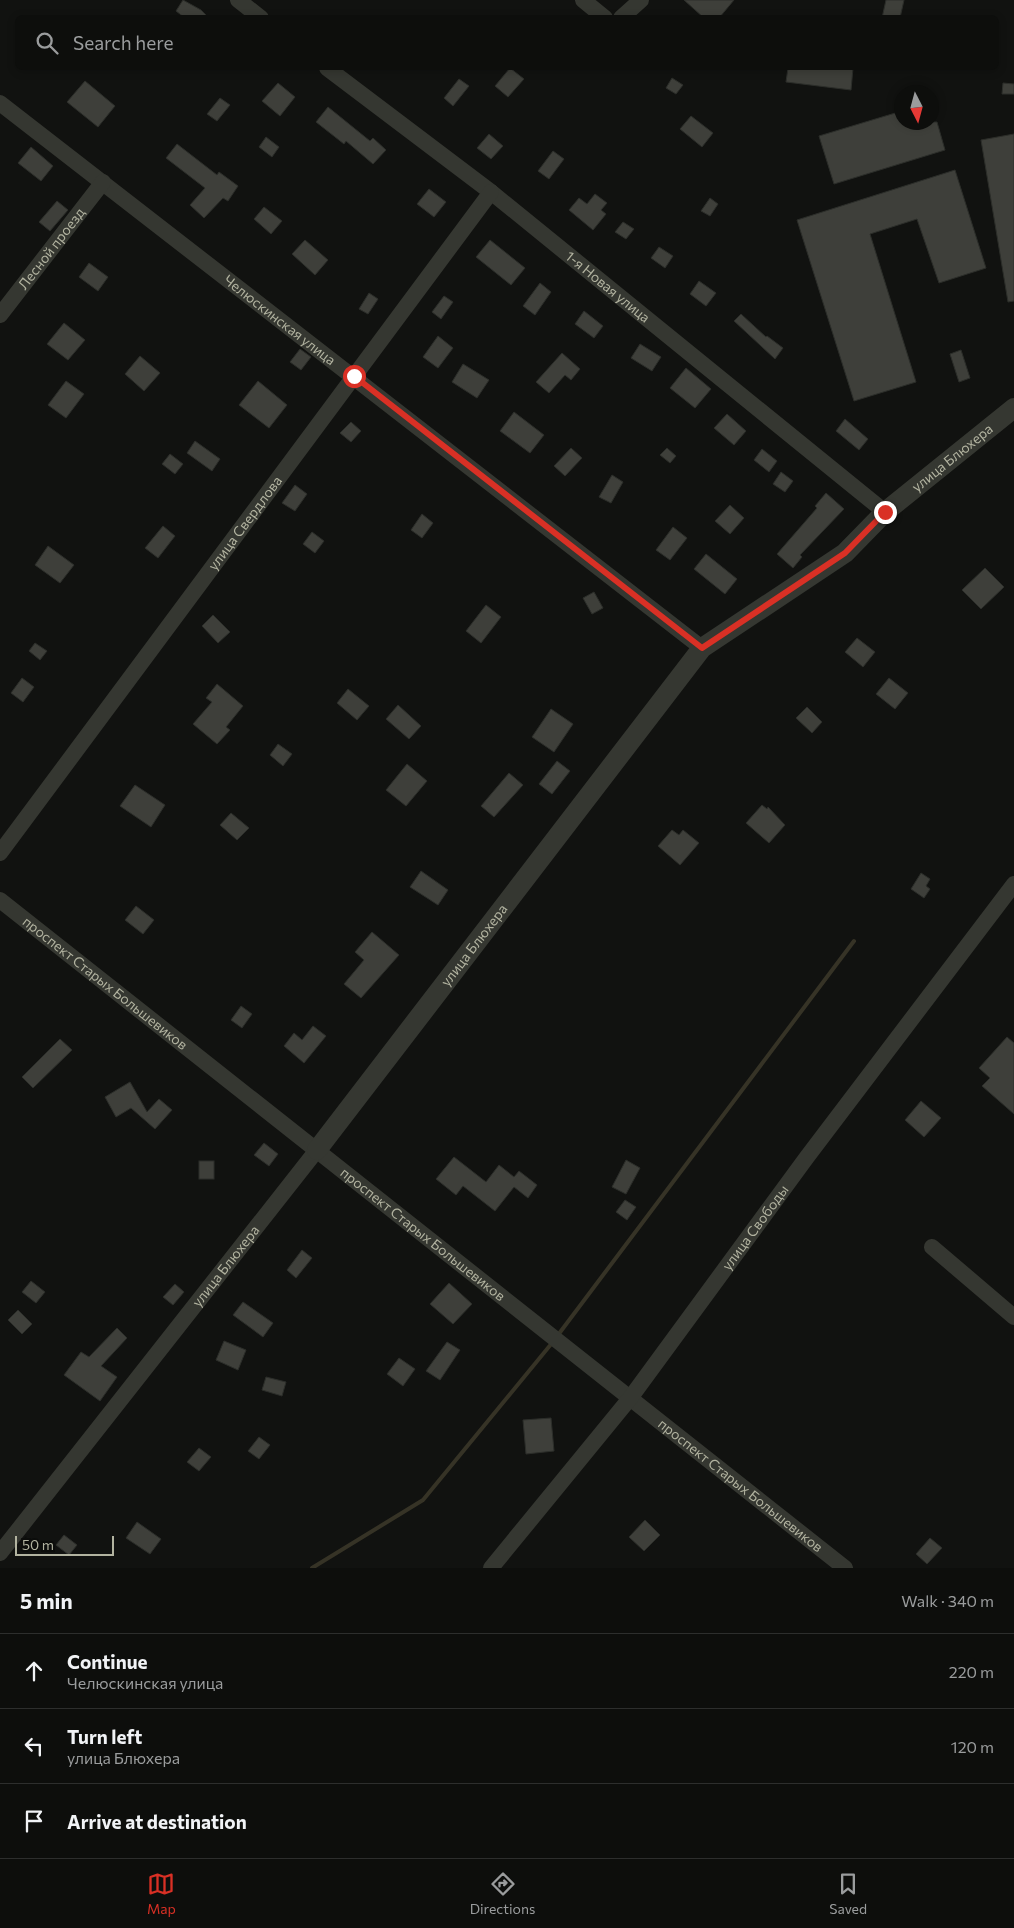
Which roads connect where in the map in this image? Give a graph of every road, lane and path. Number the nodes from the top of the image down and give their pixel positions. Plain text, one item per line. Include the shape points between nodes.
1 (238, 0) edge
2 (583, 0) edge
3 (641, 0) edge
4 (257, 15) edge
5 (601, 15) edge
6 (624, 15) edge
7 (330, 70) edge
8 (0, 103) edge
9 (103, 182) junction
10 (492, 192) junction
11 (0, 315) edge
12 (354, 376) junction
13 (1014, 408) edge
14 (885, 512) junction
15 (702, 648) junction
16 (0, 853) edge
17 (1014, 884) edge
18 (0, 900) edge
19 (317, 1150) junction
20 (932, 1247) dead end
21 (1014, 1317) edge
22 (631, 1397) junction
23 (0, 1553) edge
24 (491, 1568) edge
25 (844, 1568) edge

1 - 4 street
2 - 5 street
3 - 6 street
7 - 10 street, 1-я Новая улица
8 - 9 street, Челюскинская улица
9 - 11 street, Лесной проезд
9 - 12 street, Челюскинская улица
10 - 12 street, улица Свердлова
10 - 14 street, 1-я Новая улица
12 - 15 street, Челюскинская улица
12 - 16 street, улица Свердлова
13 - 14 street, улица Блюхера
14 - 15 street, улица Блюхера via 845,553
15 - 19 street, улица Блюхера
17 - 22 street, улица Свободы
18 - 19 street, проспект Старых Большевиков
19 - 22 street, проспект Старых Большевиков
19 - 23 street, улица Блюхера
20 - 21 street
22 - 24 street, улица Свободы
22 - 25 street, проспект Старых Большевиков

